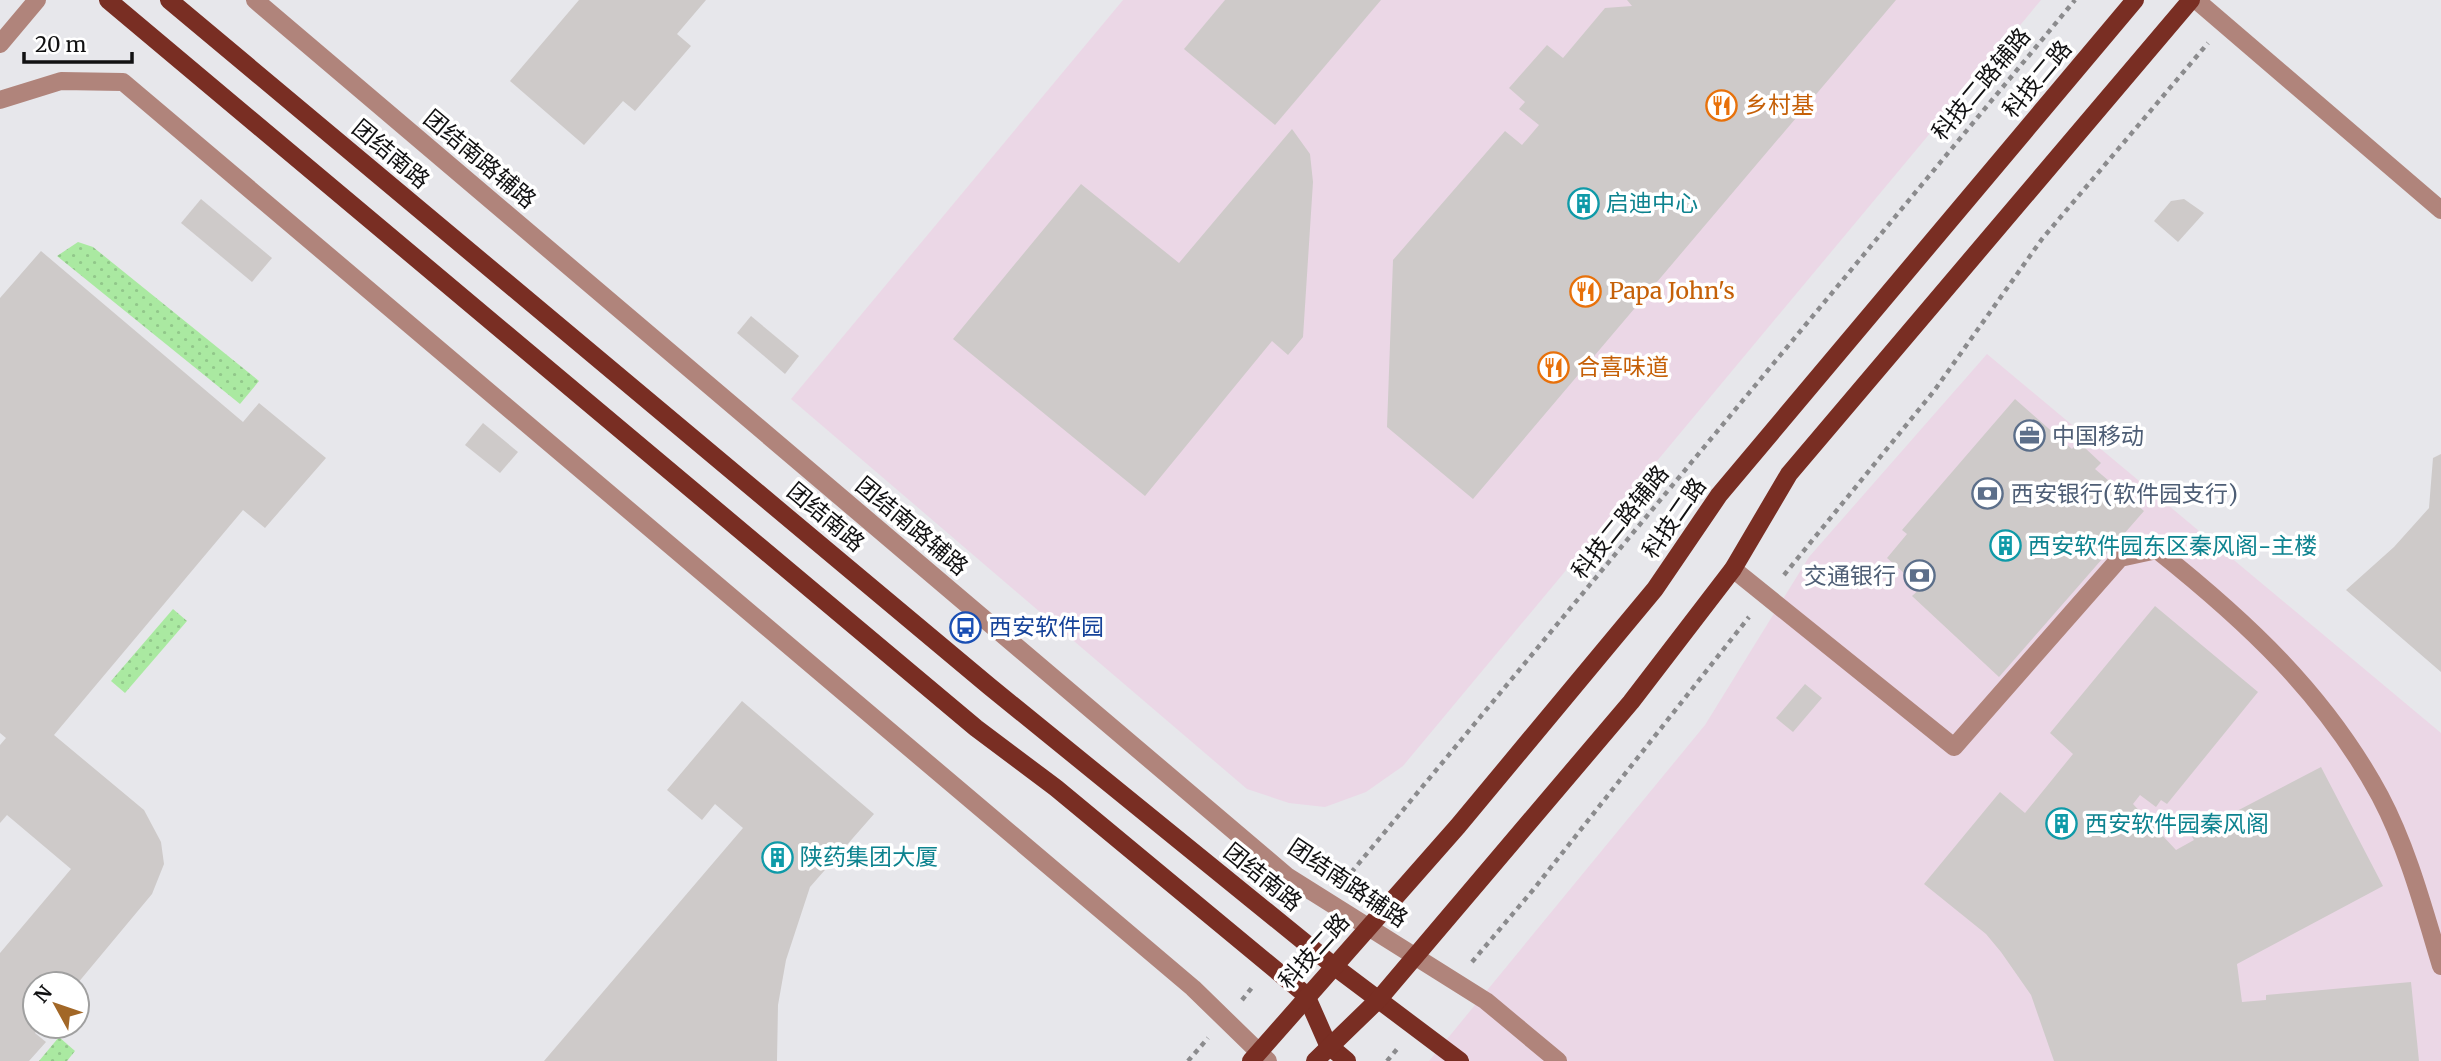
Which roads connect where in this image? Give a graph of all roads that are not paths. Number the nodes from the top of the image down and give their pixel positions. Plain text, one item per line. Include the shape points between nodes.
1 (37, 0) edge
2 (108, 0) edge
3 (169, 0) edge
4 (255, 0) edge
5 (2135, 0) edge
6 (2191, 0) edge
7 (2196, 0) edge
8 (0, 44) edge
9 (0, 100) edge
10 (2441, 210) edge
11 (1733, 569) junction
12 (1369, 928) junction
13 (1415, 956) junction
14 (2441, 966) edge
15 (1335, 967) junction
16 (1306, 995) junction
17 (1379, 999) junction
18 (1328, 1045) junction
19 (1259, 1058) edge
20 (1315, 1061) edge
21 (1347, 1061) edge
22 (1460, 1061) edge
23 (1558, 1061) edge

1 - 8 street
2 - 16 main road via 976,728 1056,788
3 - 15 main road, 团结南路 via 989,687
4 - 12 street, 团结南路辅路 via 1287,876
5 - 12 main road, 科技二路 via 1719,495 1655,589
6 - 11 main road via 1789,474
7 - 10 street
9 - 19 street via 61,81 123,82 1183,979
11 - 13 main road via 1631,702
11 - 14 street via 1954,747 2120,558 2157,550 2282,659 2332,722 2380,797
12 - 13 street, 团结南路辅路
12 - 15 main road, 科技二路
13 - 17 main road
13 - 23 street, 团结南路辅路 via 1486,1001
15 - 16 main road, 科技二路
15 - 17 main road, 团结南路
16 - 18 main road
16 - 19 main road, 科技二路
17 - 18 main road
17 - 22 main road, 团结南路
18 - 20 main road
18 - 21 main road

